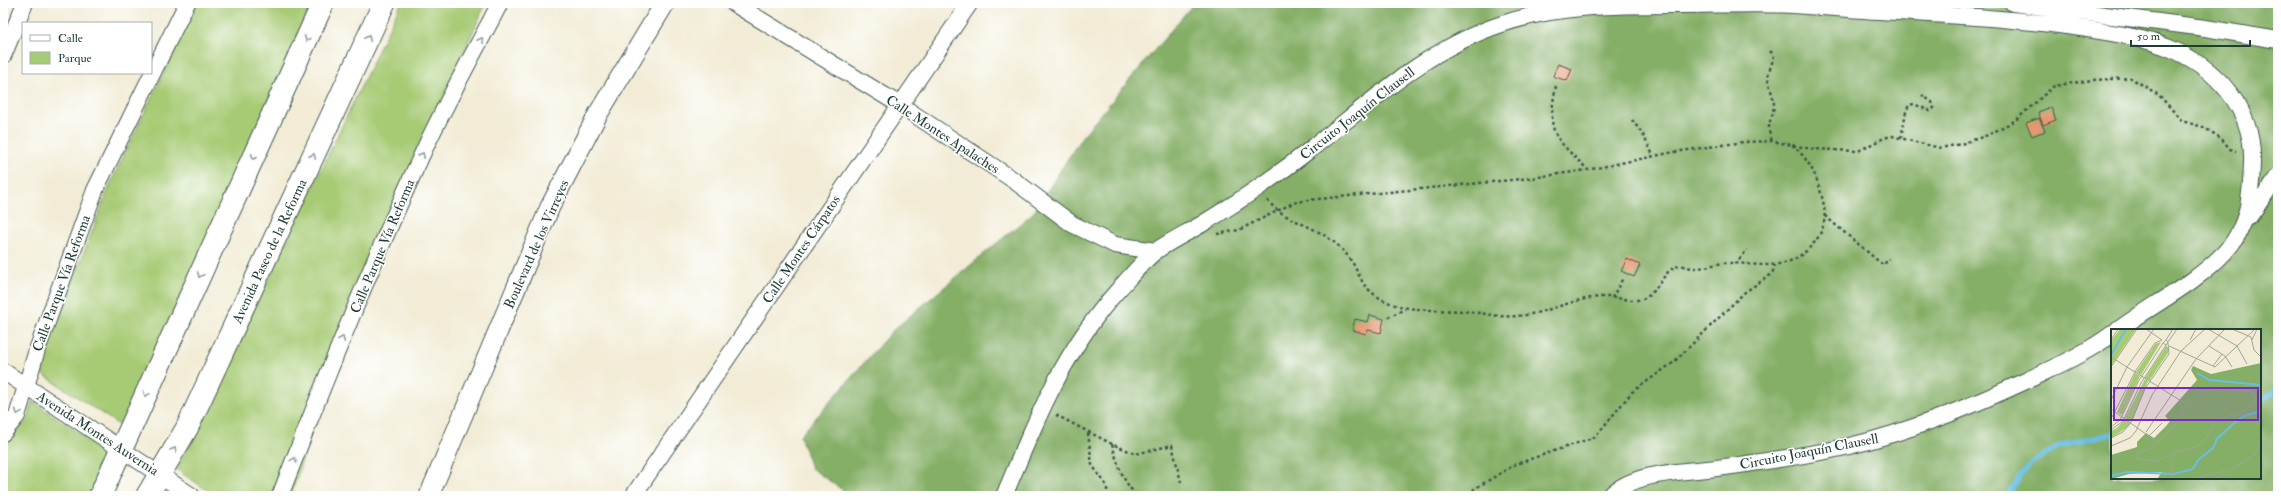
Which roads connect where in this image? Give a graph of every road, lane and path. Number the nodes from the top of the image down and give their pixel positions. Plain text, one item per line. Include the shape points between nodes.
1 (25, 3) edge
2 (187, 3) edge
3 (323, 3) edge
4 (384, 3) edge
5 (500, 3) edge
6 (665, 3) edge
7 (733, 3) edge
8 (970, 3) edge
9 (1969, 3) edge
10 (2013, 3) edge
11 (1959, 16) junction
12 (2278, 40) edge
13 (1770, 51) dead end
14 (3, 56) edge
15 (1556, 86) dead end
16 (1922, 95) dead end
17 (900, 105) junction
18 (1632, 120) dead end
19 (1901, 138) junction
20 (1772, 141) junction
21 (1790, 143) junction
22 (1653, 155) junction
23 (2252, 155) junction
24 (1587, 170) junction
25 (2278, 176) edge
26 (1258, 189) junction
27 (1276, 210) junction
28 (1824, 216) junction
29 (2245, 224) junction
30 (1199, 226) junction
31 (1747, 250) dead end
32 (1156, 251) junction
33 (1889, 259) dead end
34 (1735, 264) junction
35 (1775, 265) junction
36 (1623, 278) dead end
37 (1612, 298) junction
38 (1406, 309) junction
39 (1388, 317) dead end
40 (2119, 329) edge
41 (2111, 335) edge
42 (3, 371) edge
43 (26, 386) junction
44 (1042, 406) junction
45 (1088, 432) junction
46 (3, 433) edge
47 (1112, 444) junction
48 (121, 449) junction
49 (160, 475) junction
50 (1181, 482) dead end
51 (100, 496) edge
52 (147, 496) edge
53 (192, 496) edge
54 (280, 496) edge
55 (429, 496) edge
56 (633, 496) edge
57 (1004, 496) edge
58 (1107, 496) edge
59 (1138, 496) edge
60 (1470, 496) edge
61 (1610, 496) edge

1 - 14 street
2 - 43 street, Calle Parque Vía Reforma via 95,190
3 -> 48 main road
49 -> 4 main road, Avenida Paseo de la Reforma via 187,428
54 -> 5 street, Calle Parque Vía Reforma via 385,236 426,146
6 - 55 street, Boulevard de los Virreyes via 598,114 550,207
7 - 17 street, Calle Montes Apalaches
8 - 17 street, Calle Montes Cárpatos
9 - 11 street
10 - 12 street
11 - 23 street, Circuito Joaquín Clausell via 2078,28 2135,37 2170,48 2201,65 2223,84 2240,108 2249,130
11 - 26 street, Circuito Joaquín Clausell via 1789,5 1634,5 1566,10 1505,23 1466,38 1395,80
13 - 20 path via 1774,55 1773,65 1768,72 1774,104 1768,128
15 - 24 path via 1550,124 1558,139
16 - 19 path via 1932,102 1934,108 1930,111 1914,104 1909,105
17 - 32 street, Calle Montes Apalaches via 1012,179 1072,224 1115,245
17 - 56 street, Calle Montes Cárpatos
18 - 22 path
19 - 21 path via 1884,138 1858,151 1812,149
19 - 23 path via 1940,148 1961,144 1988,135 2016,120 2054,86 2092,80 2131,78 2159,95 2182,120 2203,127 2221,138 2230,149
20 - 21 path
20 - 22 path via 1744,142
21 - 28 path via 1804,154 1812,167 1818,183
22 - 24 path
23 - 29 street, Circuito Joaquín Clausell via 2250,197
24 - 27 path via 1308,200
25 - 29 street
26 - 27 path
26 - 30 street, Circuito Joaquín Clausell
27 - 30 path via 1239,230 1216,234 1207,232
27 - 38 path via 1331,240 1348,256 1368,289 1384,300
28 - 33 path via 1883,265
28 - 35 path via 1823,228 1806,253 1790,262
29 - 40 street, Circuito Joaquín Clausell via 2227,250 2195,278
30 - 32 street, Circuito Joaquín Clausell
31 - 34 path
32 - 44 street, Circuito Joaquín Clausell via 1108,301 1088,327 1070,353
34 - 35 path
34 - 37 path via 1724,263 1693,268 1681,265 1673,268 1650,294 1640,300
35 - 60 path via 1772,274 1745,292 1674,362 1632,392 1595,437 1516,464 1474,490
36 - 37 path
37 - 38 path via 1584,300 1516,316
38 - 39 path
41 - 61 street, Circuito Joaquín Clausell via 2059,365 2007,390 1887,435 1845,447 1780,459 1641,479 1617,489
42 - 43 street, Avenida Montes Auvernia
43 -> 46 street, Calle Parque Vía Reforma via 18,416
43 - 48 street, Avenida Montes Auvernia
44 - 45 path
44 - 57 street, Circuito Joaquín Clausell
45 - 47 path
45 - 58 path via 1092,465 1107,486
47 - 50 path via 1136,454 1172,445
47 - 59 path via 1118,466 1132,491
48 - 49 street, Avenida Montes Auvernia
48 - 51 main road
49 - 52 main road, Avenida Paseo de la Reforma
49 - 53 street, Avenida Montes Auvernia

